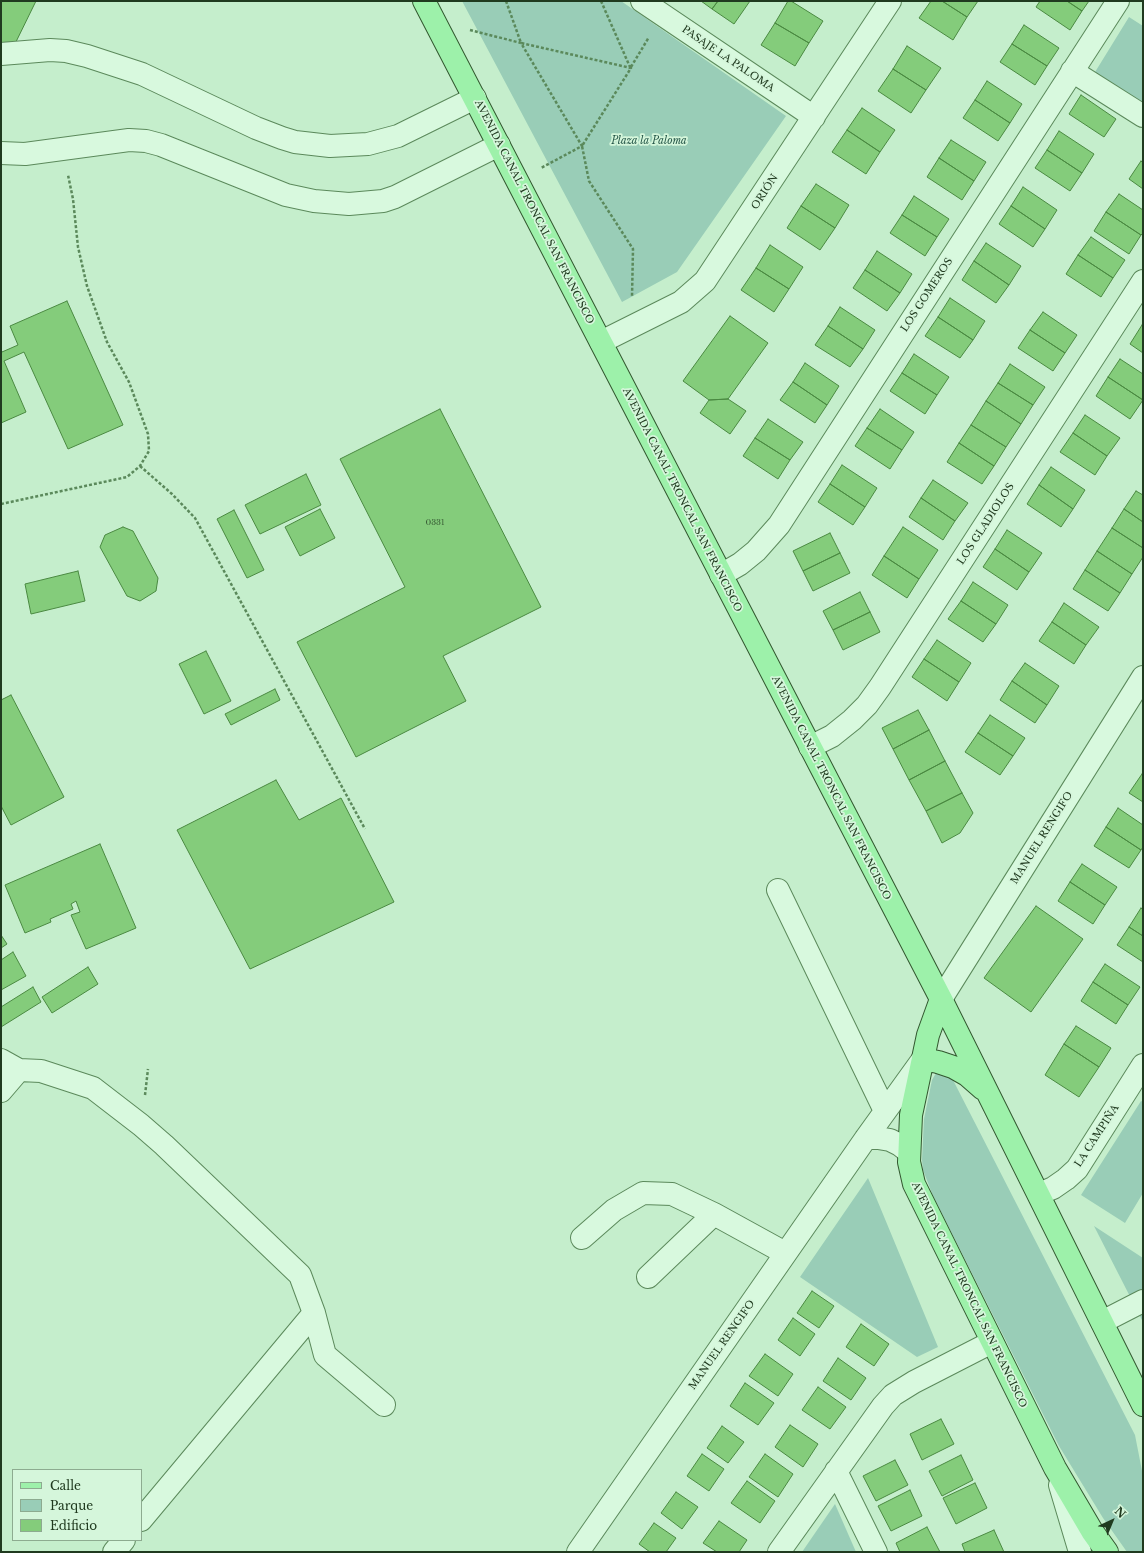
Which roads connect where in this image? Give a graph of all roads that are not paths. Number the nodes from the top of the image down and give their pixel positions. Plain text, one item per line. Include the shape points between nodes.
1 (424, 1) edge
2 (642, 1) edge
3 (890, 1) edge
4 (1118, 1) edge
5 (1, 54) edge
6 (1072, 71) junction
7 (475, 98) junction
8 (1143, 116) edge
9 (814, 117) junction
10 (499, 145) junction
11 (1, 153) edge
12 (1143, 281) edge
13 (601, 342) junction
14 (721, 575) junction
15 (1143, 677) edge
16 (810, 748) junction
17 (778, 890) dead end
18 (941, 999) junction
19 (923, 1059) junction
20 (10, 1065) edge
21 (1140, 1074) edge
22 (1, 1091) edge
23 (991, 1098) junction
24 (885, 1111) junction
25 (866, 1138) junction
26 (909, 1152) junction
27 (1038, 1194) junction
28 (714, 1214) junction
29 (582, 1238) dead end
30 (785, 1253) junction
31 (648, 1277) dead end
32 (1143, 1301) edge
33 (314, 1313) junction
34 (1102, 1322) junction
35 (992, 1342) junction
36 (384, 1405) dead end
37 (1143, 1405) edge
38 (1055, 1468) junction
39 (836, 1471) junction
40 (142, 1519) edge
41 (123, 1541) edge
42 (114, 1552) edge
43 (578, 1552) edge
44 (779, 1552) edge
45 (876, 1552) edge
46 (1080, 1552) edge
47 (1107, 1552) edge

1 - 7 main road, AVENIDA CANAL TRONCAL SAN FRANCISCO
2 - 9 street, PASAJE LA PALOMA
3 - 9 street, ORIÓN
4 - 6 street, LOS GOMEROS
5 - 7 street via 50,50 87,56 142,74 282,138 330,146 368,144 398,136
6 - 8 street
6 - 14 street, LOS GOMEROS via 779,525 756,551
7 - 10 main road, AVENIDA CANAL TRONCAL SAN FRANCISCO
9 - 13 street, ORIÓN via 705,280 681,302
10 - 11 street via 395,197 383,201 349,204 286,195 153,142 129,140 25,154
10 - 13 main road, AVENIDA CANAL TRONCAL SAN FRANCISCO
12 - 16 street, LOS GLADIOLOS via 880,687 852,720 832,736
13 - 14 main road, AVENIDA CANAL TRONCAL SAN FRANCISCO
14 - 16 main road, AVENIDA CANAL TRONCAL SAN FRANCISCO
15 - 18 street, MANUEL RENGIFO
16 - 18 main road, AVENIDA CANAL TRONCAL SAN FRANCISCO
17 - 24 street
18 - 19 main road, AVENIDA CANAL TRONCAL SAN FRANCISCO via 928,1035
18 - 23 main road, AVENIDA CANAL TRONCAL SAN FRANCISCO
19 - 23 main road via 953,1067 967,1075
19 - 24 street, MANUEL RENGIFO
19 - 26 main road, AVENIDA CANAL TRONCAL SAN FRANCISCO via 911,1116
20 - 22 street
20 - 33 street via 41,1071 93,1088 141,1125 300,1275
21 - 27 street, LA CAMPIÑA via 1077,1169 1053,1188
23 - 27 main road, AVENIDA CANAL TRONCAL SAN FRANCISCO
24 - 25 street, MANUEL RENGIFO
25 - 26 street via 890,1140
25 - 30 street, MANUEL RENGIFO
26 - 35 main road, AVENIDA CANAL TRONCAL SAN FRANCISCO via 911,1173 918,1196
27 - 34 main road, AVENIDA CANAL TRONCAL SAN FRANCISCO
28 - 29 street via 672,1194 643,1193 614,1210
28 - 30 street
28 - 31 street
30 - 43 street, MANUEL RENGIFO
32 - 34 street
33 - 36 street via 325,1355
33 - 40 street
34 - 37 main road, AVENIDA CANAL TRONCAL SAN FRANCISCO
35 - 38 main road, AVENIDA CANAL TRONCAL SAN FRANCISCO
35 - 39 street via 893,1395
38 - 46 street, AVENIDA CANAL TRONCAL SAN FRANCISCO
38 - 47 main road, AVENIDA CANAL TRONCAL SAN FRANCISCO
39 - 44 street
39 - 45 street
41 - 42 street

